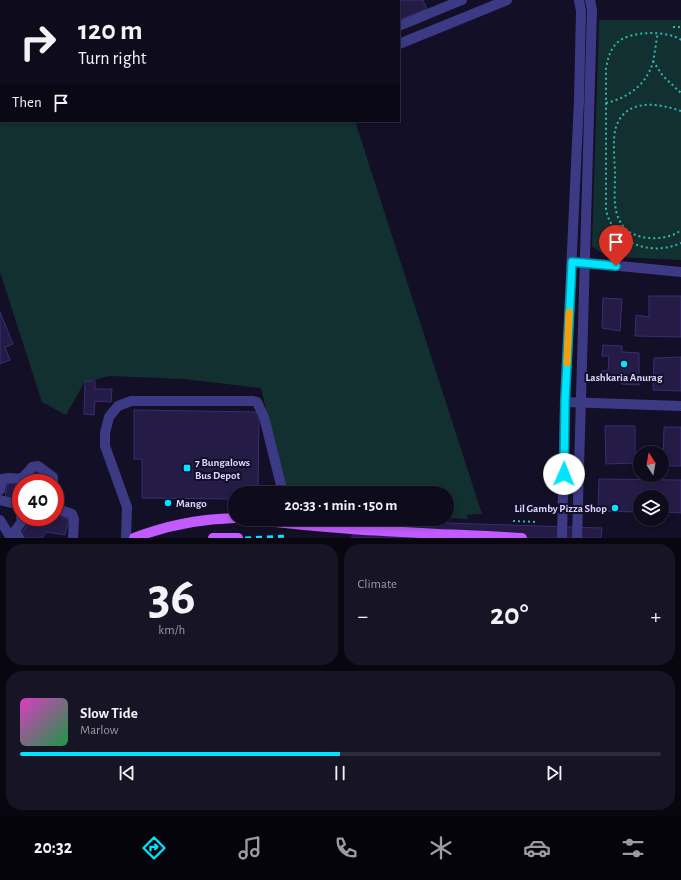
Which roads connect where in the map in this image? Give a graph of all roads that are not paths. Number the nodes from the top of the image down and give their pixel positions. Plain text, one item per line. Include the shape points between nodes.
1 (462, 0) edge
2 (508, 0) edge
3 (579, 0) edge
4 (590, 0) edge
5 (400, 26) edge
6 (400, 44) edge
7 (572, 262) junction
8 (586, 263) junction
9 (681, 272) edge
10 (565, 402) junction
11 (581, 402) junction
12 (681, 406) edge
13 (26, 474) edge
14 (49, 474) edge
15 (12, 479) edge
16 (281, 486) edge
17 (0, 490) edge
18 (0, 500) edge
19 (12, 503) edge
20 (64, 511) edge
21 (563, 517) junction
22 (578, 517) junction
23 (228, 519) edge
24 (0, 520) edge
25 (18, 526) edge
26 (327, 526) edge
27 (11, 538) edge
28 (19, 538) edge
29 (73, 538) edge
30 (126, 538) edge
31 (134, 538) edge
32 (213, 538) edge
33 (238, 538) edge
34 (522, 538) edge
35 (562, 538) edge
36 (577, 538) edge

1 - 5 street
2 - 6 street
3 - 7 street via 579,100
4 - 8 street via 592,10
7 - 8 street
7 - 10 street
8 - 9 street
8 - 11 street
10 - 11 street
10 - 21 street
11 - 12 street
11 - 22 street
13 - 14 street via 32,467 38,466
15 - 17 street via 2,479
16 - 30 street via 264,417 257,402 131,401 118,406 109,417 105,433 105,446 127,507
18 - 19 street
20 - 29 street via 72,514
21 - 22 street
21 - 35 street
22 - 36 street
23 - 31 main road via 190,522
24 - 27 street
25 - 28 street via 15,531
26 - 34 main road
32 - 33 main road

